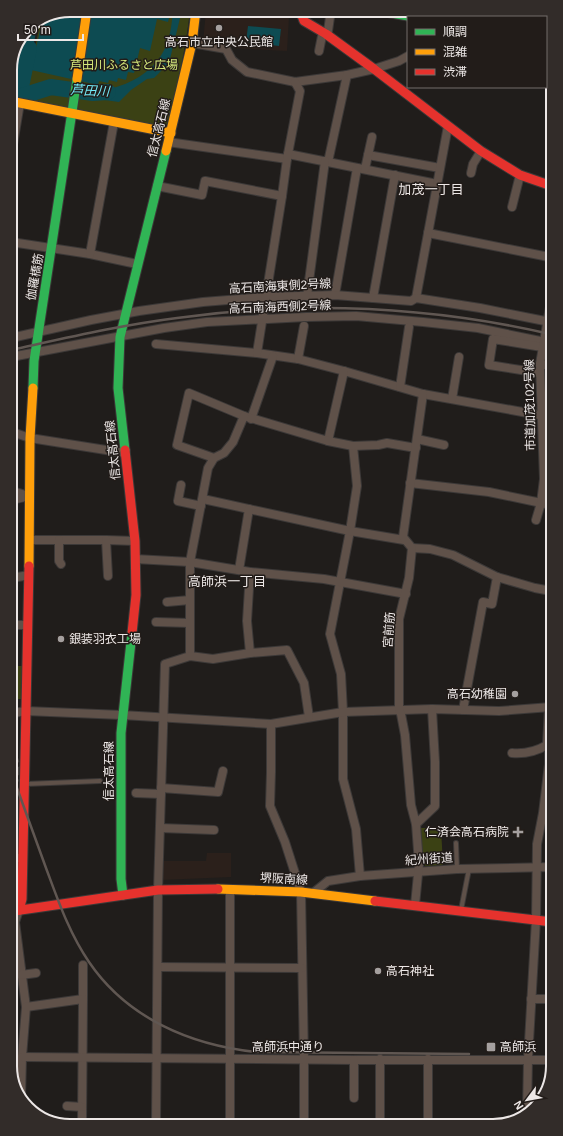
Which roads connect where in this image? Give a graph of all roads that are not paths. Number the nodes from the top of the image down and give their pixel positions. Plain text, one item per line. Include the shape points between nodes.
1 (86, 17) edge
2 (195, 17) edge
3 (302, 17) edge
4 (330, 17) edge
5 (324, 33) junction
6 (192, 43) junction
7 (319, 51) dead end
8 (407, 57) edge
9 (374, 69) junction
10 (347, 75) junction
11 (295, 82) junction
12 (17, 102) edge
13 (20, 103) junction
14 (72, 114) junction
15 (17, 119) edge
16 (114, 122) junction
17 (448, 126) junction
18 (170, 137) junction
19 (372, 137) dead end
20 (481, 151) junction
21 (368, 155) junction
22 (288, 156) junction
23 (326, 161) junction
24 (440, 168) junction
25 (361, 169) junction
26 (471, 173) dead end
27 (395, 175) junction
28 (520, 175) junction
29 (437, 184) junction
30 (546, 184) edge
31 (157, 186) junction
32 (282, 196) junction
33 (512, 207) dead end
34 (428, 233) junction
35 (17, 243) edge
36 (52, 248) junction
37 (90, 254) junction
38 (546, 256) edge
39 (137, 264) junction
40 (335, 295) junction
41 (307, 296) junction
42 (266, 297) junction
43 (373, 298) junction
44 (416, 298) junction
45 (126, 313) junction
46 (263, 318) junction
47 (546, 322) edge
48 (304, 326) dead end
49 (409, 328) dead end
50 (38, 332) junction
51 (17, 337) edge
52 (120, 337) junction
53 (156, 344) dead end
54 (545, 344) edge
55 (35, 353) junction
56 (257, 353) junction
57 (273, 356) junction
58 (17, 357) edge
59 (459, 357) dead end
60 (298, 359) junction
61 (540, 364) junction
62 (546, 365) edge
63 (344, 371) junction
64 (540, 373) junction
65 (400, 387) junction
66 (424, 394) junction
67 (452, 398) junction
68 (546, 416) edge
69 (247, 418) junction
70 (17, 434) edge
71 (30, 438) junction
72 (417, 439) junction
73 (328, 441) junction
74 (444, 445) dead end
75 (353, 446) junction
76 (416, 448) junction
77 (125, 453) junction
78 (214, 458) junction
79 (410, 483) junction
80 (181, 485) dead end
81 (17, 492) edge
82 (29, 496) junction
83 (17, 499) edge
84 (202, 503) junction
85 (541, 503) junction
86 (546, 504) edge
87 (249, 509) junction
88 (536, 520) dead end
89 (350, 531) junction
90 (30, 540) junction
91 (59, 540) junction
92 (106, 540) junction
93 (404, 540) junction
94 (135, 541) junction
95 (412, 548) junction
96 (135, 559) junction
97 (190, 562) junction
98 (61, 564) dead end
99 (239, 570) junction
100 (250, 572) junction
101 (29, 576) junction
102 (108, 576) dead end
103 (17, 577) edge
104 (497, 577) junction
105 (340, 583) junction
106 (546, 590) edge
107 (406, 594) junction
108 (190, 600) junction
109 (167, 602) dead end
110 (156, 622) dead end
111 (190, 623) junction
112 (17, 625) edge
113 (28, 625) junction
114 (250, 653) junction
115 (190, 656) junction
116 (546, 707) edge
117 (432, 709) junction
118 (399, 710) junction
119 (463, 710) junction
120 (26, 711) junction
121 (17, 712) edge
122 (343, 712) junction
123 (122, 715) junction
124 (310, 717) junction
125 (164, 718) junction
126 (271, 724) junction
127 (546, 746) edge
128 (512, 753) dead end
129 (223, 771) dead end
130 (100, 781) dead end
131 (24, 784) junction
132 (546, 788) edge
133 (161, 791) junction
134 (136, 793) dead end
135 (416, 824) junction
136 (160, 828) junction
137 (214, 830) dead end
138 (456, 843) dead end
139 (18, 858) edge
140 (546, 867) edge
141 (537, 868) junction
142 (457, 869) junction
143 (470, 869) junction
144 (419, 872) junction
145 (360, 876) junction
146 (230, 889) junction
147 (158, 890) junction
148 (301, 892) junction
149 (313, 893) junction
150 (123, 895) junction
151 (415, 905) junction
152 (17, 909) edge
153 (17, 911) edge
154 (461, 911) junction
155 (536, 920) junction
156 (546, 921) edge
157 (17, 959) edge
158 (83, 965) dead end
159 (158, 967) junction
160 (231, 967) junction
161 (302, 968) junction
162 (36, 973) dead end
163 (21, 975) junction
164 (23, 992) junction
165 (17, 993) edge
166 (83, 999) junction
167 (546, 999) edge
168 (531, 1000) junction
169 (26, 1007) junction
170 (22, 1057) junction
171 (83, 1058) junction
172 (156, 1058) junction
173 (231, 1059) junction
174 (304, 1059) junction
175 (380, 1059) junction
176 (428, 1059) junction
177 (528, 1059) junction
178 (354, 1060) junction
179 (546, 1060) edge
180 (21, 1087) edge
181 (354, 1098) dead end
182 (67, 1106) dead end
183 (82, 1107) junction
184 (527, 1107) edge
185 (82, 1119) edge
186 (156, 1119) edge
187 (230, 1119) edge
188 (304, 1119) edge
189 (380, 1119) edge
190 (428, 1119) edge

1 - 14 street, 伽羅橋筋
2 - 6 street, 信太高石線
3 - 5 street via 304,21
4 - 5 street via 328,31
5 - 7 street
5 - 9 street
6 - 11 street via 226,49 232,60 247,72
6 - 18 street, 信太高石線
8 - 9 street
9 - 10 street
9 - 17 street
10 - 11 street
10 - 23 street
11 - 22 street via 300,91
12 - 13 street
13 - 14 street
13 - 15 street
14 - 16 street
14 - 36 street, 伽羅橋筋
16 - 18 street
16 - 37 street
17 - 20 street
17 - 24 street
18 - 22 street
18 - 31 street, 信太高石線
19 - 21 street
20 - 26 street
20 - 28 street
21 - 24 street
21 - 25 street
22 - 23 street
22 - 32 street
23 - 25 street
23 - 41 street
24 - 29 street
25 - 27 street
25 - 40 street via 345,231
27 - 29 street
27 - 43 street
28 - 30 street
28 - 33 street
29 - 34 street
31 - 32 street via 202,194 205,181
31 - 39 street, 信太高石線
32 - 42 street
34 - 38 street
34 - 44 street
35 - 36 street
36 - 37 street
36 - 50 street, 伽羅橋筋
37 - 39 street
39 - 45 street, 信太高石線
40 - 41 street, 高石南海東側2号線
40 - 43 street, 高石南海東側2号線
41 - 42 street, 高石南海東側2号線
42 - 45 street, 高石南海東側2号線 via 202,302
42 - 46 street
43 - 44 street, 高石南海東側2号線 via 412,301
44 - 47 street, 高石南海東側2号線
45 - 50 street, 高石南海東側2号線
45 - 52 street, 信太高石線
46 - 52 street, 高石南海西側2号線 via 207,322
46 - 54 street, 高石南海西側2号線 via 356,316 424,322 478,328
46 - 56 street
48 - 60 street
49 - 65 street
50 - 51 street, 高石南海東側2号線
50 - 55 street, 伽羅橋筋
52 - 55 street, 高石南海西側2号線
52 - 77 street, 信太高石線 via 118,388
53 - 56 street
54 - 61 street, 市道加茂102号線
54 - 64 street via 492,339 489,365
55 - 58 street, 高石南海西側2号線
55 - 71 street, 伽羅橋筋
56 - 57 street
57 - 60 street
57 - 69 street
59 - 67 street
60 - 63 street
61 - 62 street
61 - 64 street, 市道加茂102号線
63 - 65 street
63 - 73 street
64 - 68 street, 市道加茂102号線
65 - 66 street
66 - 67 street
66 - 72 street
67 - 68 street
68 - 85 street, 市道加茂102号線
69 - 73 street
69 - 78 street via 224,453
69 - 78 street via 189,393 177,444
70 - 71 street
71 - 77 street
71 - 82 street, 伽羅橋筋
72 - 74 street
72 - 76 street
73 - 75 street
75 - 76 street via 387,443
75 - 89 street via 356,486
76 - 79 street
77 - 94 street, 信太高石線
78 - 84 street via 208,468
79 - 85 street via 489,492
79 - 93 street
80 - 84 street via 178,501
81 - 82 street
82 - 83 street
82 - 90 street, 伽羅橋筋
84 - 87 street
84 - 97 street
85 - 86 street
85 - 88 street, 市道加茂102号線
87 - 89 street
87 - 99 street
89 - 93 street
89 - 105 street
90 - 91 street
90 - 101 street, 伽羅橋筋
91 - 92 street
91 - 98 street
92 - 94 street
92 - 102 street
93 - 95 street
94 - 96 street, 信太高石線
95 - 104 street via 430,549 453,555
95 - 107 street, 宮前筋
96 - 97 street
96 - 123 street, 信太高石線 via 136,595
97 - 99 street
97 - 108 street
99 - 100 street
100 - 105 street via 324,579
100 - 114 street via 247,621
101 - 103 street
101 - 113 street, 伽羅橋筋
104 - 106 street
104 - 119 street via 492,604 483,602
105 - 107 street
105 - 122 street via 330,634 341,674
107 - 118 street, 宮前筋 via 399,619
108 - 109 street
108 - 111 street
110 - 111 street
111 - 115 street
112 - 113 street
113 - 120 street, 伽羅橋筋
114 - 115 street via 213,658
114 - 124 street via 287,650 304,683
115 - 125 street via 165,664
116 - 119 street via 499,712
117 - 118 street
117 - 119 street
117 - 135 street via 435,806
118 - 122 street
118 - 135 street, 宮前筋 via 402,714 411,806
120 - 121 street
120 - 123 street
120 - 131 street, 伽羅橋筋
122 - 124 street
122 - 145 street via 343,779 356,829
123 - 125 street
123 - 150 street, 信太高石線 via 120,879
124 - 126 street
125 - 126 street
125 - 133 street
126 - 148 street via 270,806
127 - 128 street via 522,754
129 - 133 street via 218,792
130 - 131 lane
131 - 139 street, 伽羅橋筋
132 - 141 street via 537,844
133 - 134 street
133 - 136 street
135 - 144 street, 宮前筋
136 - 137 street
136 - 147 street
138 - 142 lane
139 - 152 street, 伽羅橋筋 via 22,899
140 - 141 street, 紀州街道
141 - 143 street, 紀州街道
141 - 155 street
142 - 143 street, 紀州街道
142 - 144 street, 紀州街道
143 - 154 lane
144 - 145 street, 紀州街道
144 - 151 street, 宮前筋
145 - 149 street, 紀州街道 via 328,881
146 - 147 street, 堺阪南線
146 - 148 street, 堺阪南線
146 - 160 street
147 - 150 street, 堺阪南線
147 - 159 street
148 - 149 street, 堺阪南線
148 - 161 street
149 - 151 street, 堺阪南線
150 - 153 street, 堺阪南線
151 - 154 street, 堺阪南線
154 - 155 street, 堺阪南線
155 - 156 street, 堺阪南線
155 - 168 street
157 - 163 street
158 - 166 street
159 - 160 street
159 - 172 street
160 - 161 street
160 - 173 street
161 - 174 street
162 - 163 street
163 - 164 street
164 - 165 street
164 - 169 street
166 - 169 street
166 - 171 street
167 - 168 street
168 - 177 street
169 - 170 street
170 - 171 street, 高師浜中通り
170 - 180 street
171 - 172 street, 高師浜中通り
171 - 183 street
172 - 173 street, 高師浜中通り
172 - 186 street
173 - 174 street, 高師浜中通り
173 - 187 street
174 - 178 street, 高師浜中通り
174 - 188 street
175 - 176 street, 高師浜中通り
175 - 178 street, 高師浜中通り
175 - 189 street
176 - 177 street, 高師浜中通り
176 - 190 street
177 - 179 street, 高師浜中通り
177 - 184 street
178 - 181 street
182 - 183 street
183 - 185 street

